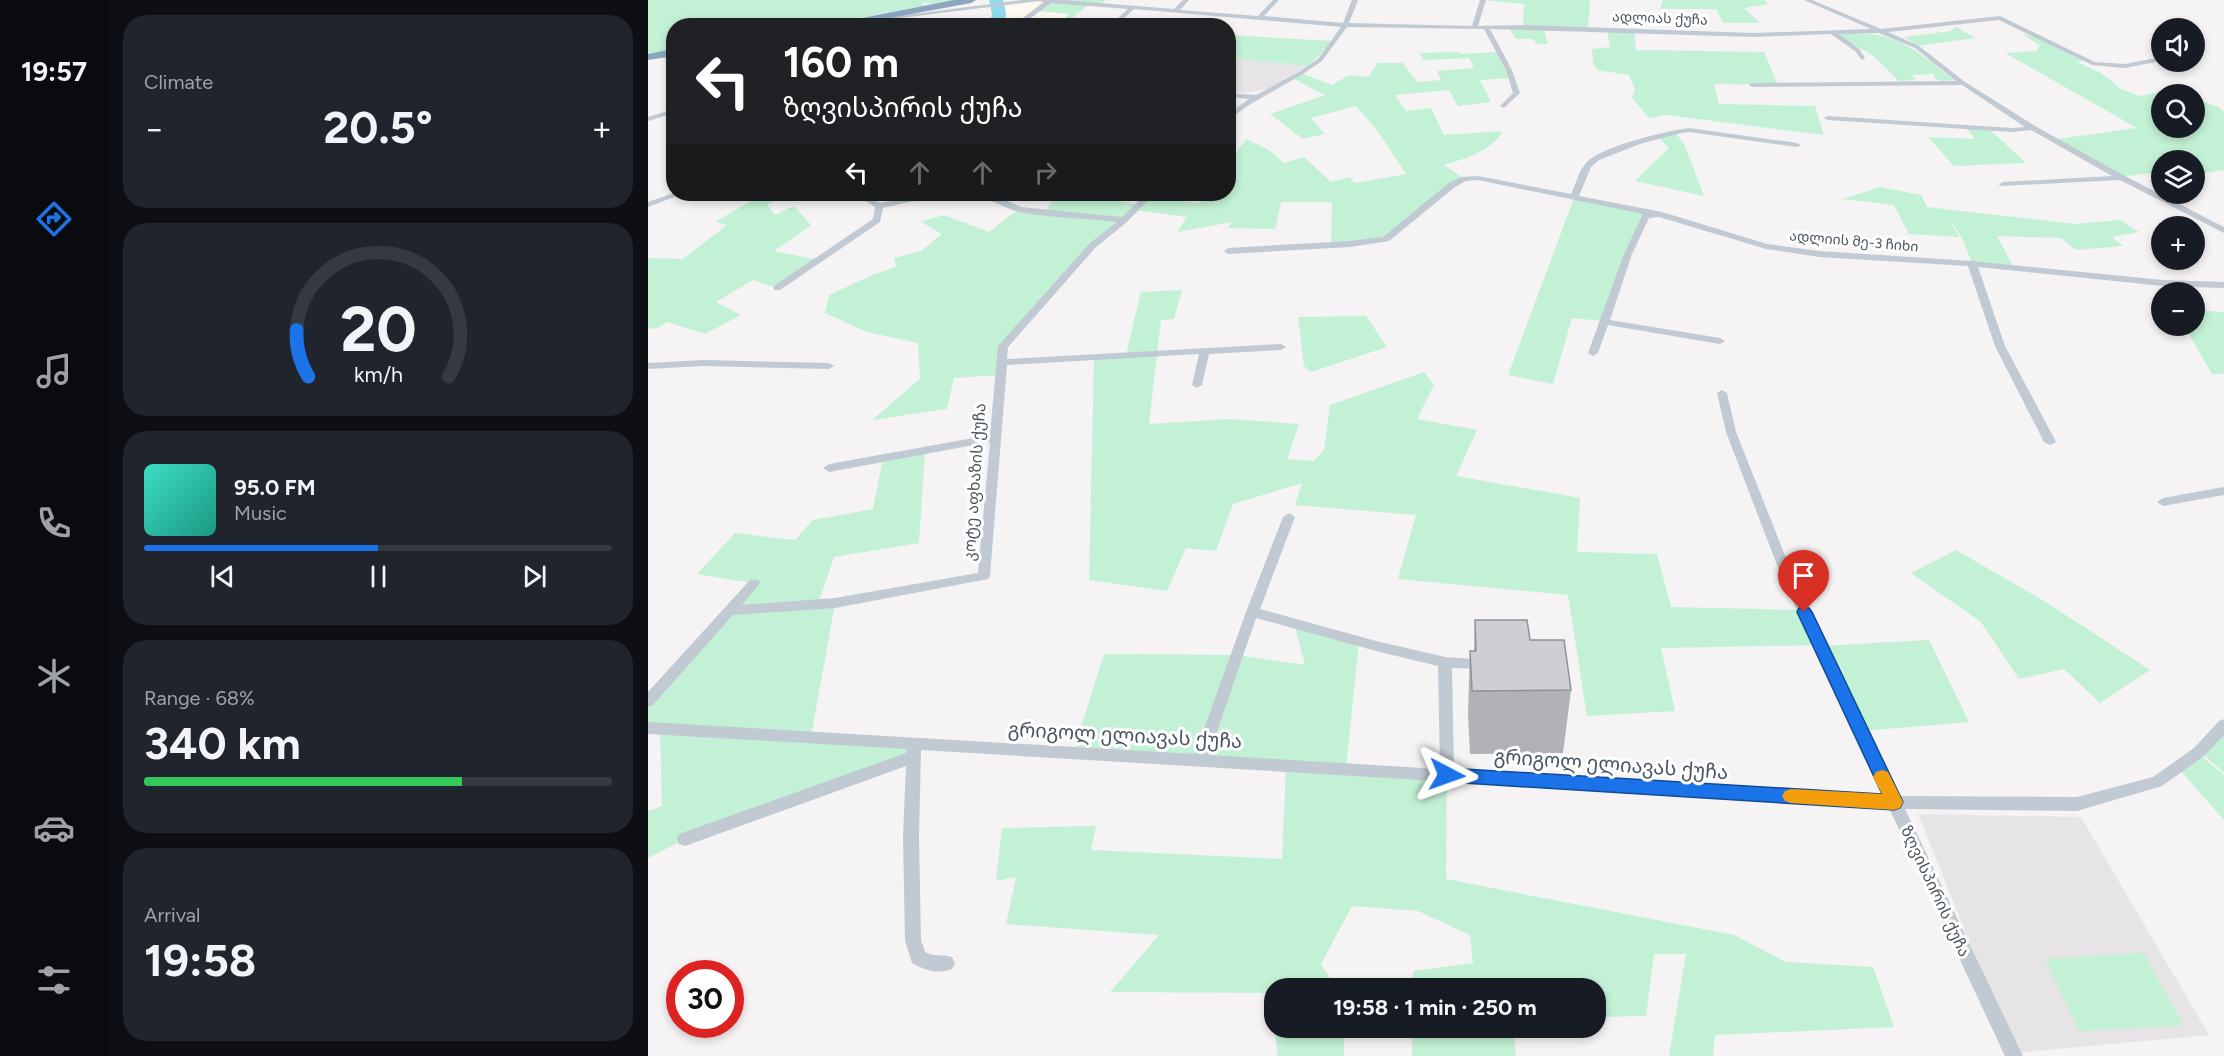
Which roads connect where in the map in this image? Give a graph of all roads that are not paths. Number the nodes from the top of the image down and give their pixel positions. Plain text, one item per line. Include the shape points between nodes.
1 (971, 0) edge
2 (1036, 0) edge
3 (1041, 0) edge
4 (1186, 0) edge
5 (1276, 0) edge
6 (1355, 0) edge
7 (1483, 0) edge
8 (1807, 0) edge
9 (985, 2) edge
10 (1048, 2) junction
11 (1131, 9) junction
12 (1174, 12) junction
13 (871, 18) edge
14 (883, 18) edge
15 (1026, 18) edge
16 (1121, 18) edge
17 (1259, 18) junction
18 (1345, 25) junction
19 (1486, 27) junction
20 (1474, 28) junction
21 (1882, 32) junction
22 (1833, 33) junction
23 (666, 55) edge
24 (648, 58) edge
25 (1862, 58) dead end
26 (2151, 61) edge
27 (1963, 83) junction
28 (1752, 85) dead end
29 (1236, 96) edge
30 (1257, 97) junction
31 (1504, 106) dead end
32 (1236, 112) edge
33 (666, 113) edge
34 (648, 118) edge
35 (1828, 118) dead end
36 (2032, 128) junction
37 (1797, 145) dead end
38 (2120, 177) junction
39 (2003, 184) dead end
40 (1574, 197) junction
41 (666, 198) edge
42 (871, 201) edge
43 (908, 201) edge
44 (1004, 201) edge
45 (1143, 201) edge
46 (648, 205) edge
47 (879, 206) junction
48 (1659, 214) junction
49 (1124, 220) junction
50 (2224, 230) edge
51 (1228, 251) dead end
52 (1972, 264) junction
53 (2224, 285) edge
54 (777, 288) dead end
55 (1604, 322) junction
56 (1720, 341) dead end
57 (1281, 346) dead end
58 (1205, 351) junction
59 (1593, 353) dead end
60 (1001, 362) junction
61 (648, 366) edge
62 (829, 366) dead end
63 (1197, 385) dead end
64 (1722, 393) dead end
65 (994, 438) junction
66 (2050, 442) dead end
67 (829, 468) dead end
68 (2224, 491) edge
69 (2163, 502) dead end
70 (1289, 517) dead end
71 (754, 584) dead end
72 (729, 612) junction
73 (1252, 612) junction
74 (1445, 662) junction
75 (1492, 664) edge
76 (648, 701) edge
77 (2224, 725) edge
78 (648, 728) edge
79 (914, 750) junction
80 (1200, 761) junction
81 (1447, 775) junction
82 (1894, 802) junction
83 (685, 839) dead end
84 (946, 963) dead end
85 (2014, 1056) edge

1 - 13 highway
2 - 9 street
3 - 10 street, ადლიას ქუჩა
4 - 12 street
5 - 17 street
6 - 18 street
7 - 20 street
8 - 21 street
9 - 14 highway
10 - 11 street, ადლიას ქუჩა
10 - 15 street
11 - 12 street, ადლიას ქუჩა
11 - 16 street
12 - 17 street, ადლიას ქუჩა
17 - 18 street, ადლიას ქუჩა
18 - 20 street, ადლიას ქუჩა
18 - 30 street via 1320,60
19 - 20 street, ადლიას ქუჩა
19 - 22 street, ადლიას ქუჩა via 1754,35
19 - 31 street via 1509,70 1516,93
21 - 22 street, ადლიას ქუჩა
21 - 26 street via 2000,18 2094,64 2124,66
21 - 27 street, ადლიას ქუჩა via 1917,47
22 - 25 street
23 - 24 highway
27 - 28 street
27 - 36 street, ადლიას ქუჩა
29 - 30 street
30 - 32 street
33 - 34 street
35 - 36 street
36 - 38 street, ადლიას ქუჩა
37 - 40 street via 1689,130 1675,132 1607,153 1591,162
38 - 39 street
38 - 50 street, ადლიას ქუჩა
40 - 48 street, ადლიის მე-3 ჩიხი
40 - 51 street, ადლიის მე-3 ჩიხი via 1478,178 1464,179 1386,239
41 - 46 street
42 - 47 street
43 - 47 street
44 - 49 street via 1019,209
45 - 49 street, კოტე აფხაზის ქუჩა
47 - 54 street via 877,220
48 - 52 street, ადლიის მე-3 ჩიხი via 1766,246 1819,254
48 - 55 street via 1646,216
49 - 60 street, კოტე აფხაზის ქუჩა via 1093,245 1017,328 1003,346
52 - 53 street, ადლიის მე-3 ჩიხი via 2163,283
52 - 66 street via 2000,346
55 - 56 street
55 - 59 street
57 - 58 street
58 - 60 street
58 - 63 street
60 - 65 street, კოტე აფხაზის ქუჩა
61 - 62 street
64 - 82 street, ზღვისპირის ქუჩა via 1731,432 1788,578
65 - 67 street
65 - 72 street, კოტე აფხაზის ქუჩა via 984,576 835,603
68 - 69 street
70 - 73 street
71 - 72 street
72 - 76 street
73 - 74 street
73 - 80 street
74 - 75 street
74 - 81 street
77 - 82 street, გრიგოლ ელიავას ქუჩა via 2199,752 2157,782 2077,804
78 - 79 street, გრიგოლ ელიავას ქუჩა
79 - 80 street, გრიგოლ ელიავას ქუჩა
79 - 83 street
79 - 84 street via 913,940 918,957 928,963
80 - 81 street, გრიგოლ ელიავას ქუჩა
81 - 82 street, გრიგოლ ელიავას ქუჩა
82 - 85 street, ზღვისპირის ქუჩა

